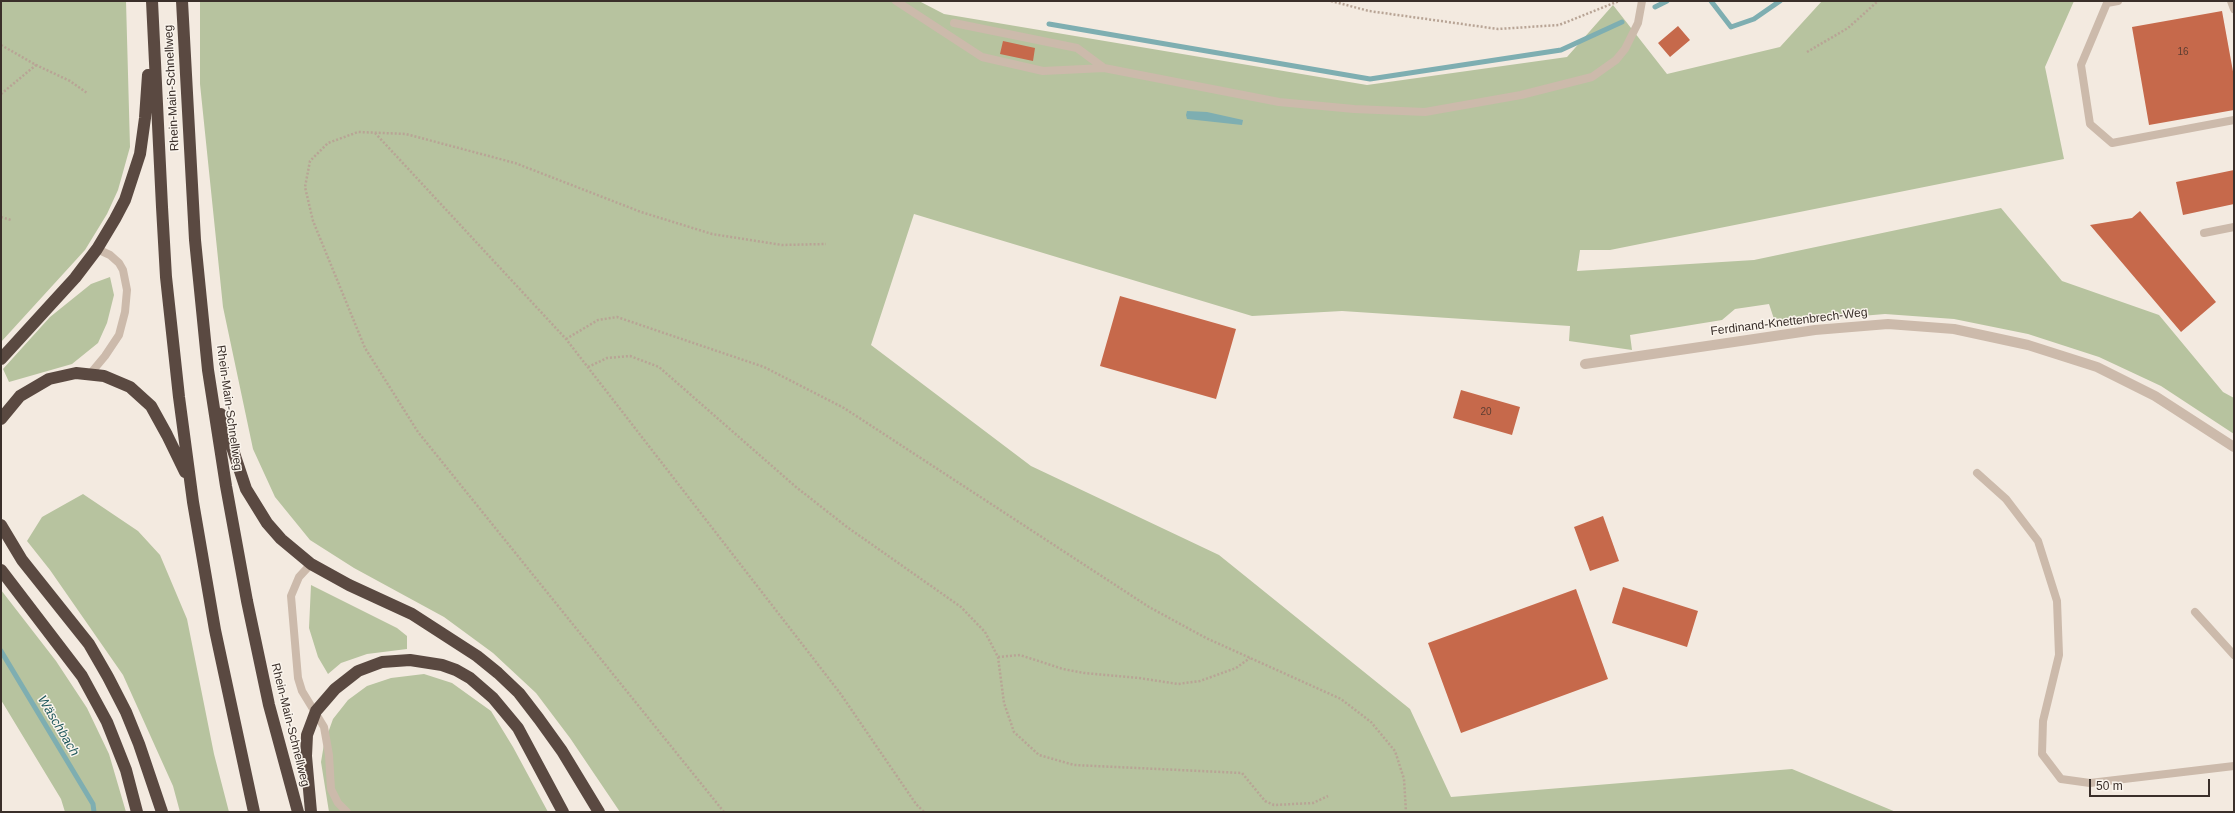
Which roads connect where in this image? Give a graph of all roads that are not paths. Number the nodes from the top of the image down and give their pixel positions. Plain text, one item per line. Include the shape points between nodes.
1 (152, 1) edge
2 (182, 1) edge
3 (896, 1) edge
4 (1642, 1) edge
5 (2118, 1) edge
6 (2231, 1) edge
7 (2234, 9) edge
8 (954, 23) dead end
9 (154, 61) junction
10 (1104, 68) junction
11 (2234, 120) edge
12 (2234, 227) edge
13 (2204, 232) dead end
14 (97, 249) junction
15 (1, 359) edge
16 (1585, 364) dead end
17 (208, 370) junction
18 (90, 374) junction
19 (1, 419) edge
20 (2234, 447) edge
21 (1977, 473) dead end
22 (193, 502) junction
23 (1, 525) edge
24 (311, 564) junction
25 (1, 570) edge
26 (2196, 612) dead end
27 (2234, 655) edge
28 (316, 711) junction
29 (2234, 766) edge
30 (151, 778) junction
31 (137, 812) edge
32 (158, 812) edge
33 (162, 812) edge
34 (254, 812) edge
35 (298, 812) edge
36 (311, 812) edge
37 (347, 812) edge
38 (562, 812) edge
39 (599, 812) edge

1 - 9 highway, Rhein-Main-Schnellweg
2 - 17 highway, Rhein-Main-Schnellweg via 195,232
3 - 10 lane via 982,57 1044,71
4 - 10 lane via 1638,23 1626,49 1616,60 1592,77 1521,95 1425,112 1354,110 1279,102
5 - 11 lane via 2107,3 2081,65 2090,124 2112,143
6 - 7 lane
8 - 10 lane via 1076,48
9 - 14 highway via 148,73 140,154 124,200
9 - 22 highway, Rhein-Main-Schnellweg via 166,277
12 - 13 lane
14 - 15 highway via 75,278
14 - 18 lane via 120,263 127,290 119,335
16 - 20 street, Ferdinand-Knettenbrech-Weg via 1815,330 1888,324 1954,329 2028,345 2097,367 2155,396
17 - 24 highway via 246,489 272,528 293,551
17 - 35 highway, Rhein-Main-Schnellweg via 248,608 269,705
18 - 19 highway via 62,375 34,386 20,396
18 - 22 highway via 130,387 151,406 179,457
21 - 29 lane via 2006,499 2038,541 2057,602 2059,655 2043,721 2042,754 2061,779 2090,783
22 - 34 highway, Rhein-Main-Schnellweg via 215,630
23 - 30 highway via 22,560 72,623 100,664 126,712
24 - 28 lane via 299,577 291,596 298,678 302,691
24 - 39 highway via 412,614 477,656 498,674 519,693 539,719
25 - 31 highway via 82,676 107,722 126,770
26 - 27 lane
28 - 36 highway via 308,735 306,756
28 - 37 lane via 326,734 331,789 338,803
28 - 38 highway via 347,679 382,662 410,660 456,670 482,687 518,728
30 - 32 highway
30 - 33 highway

